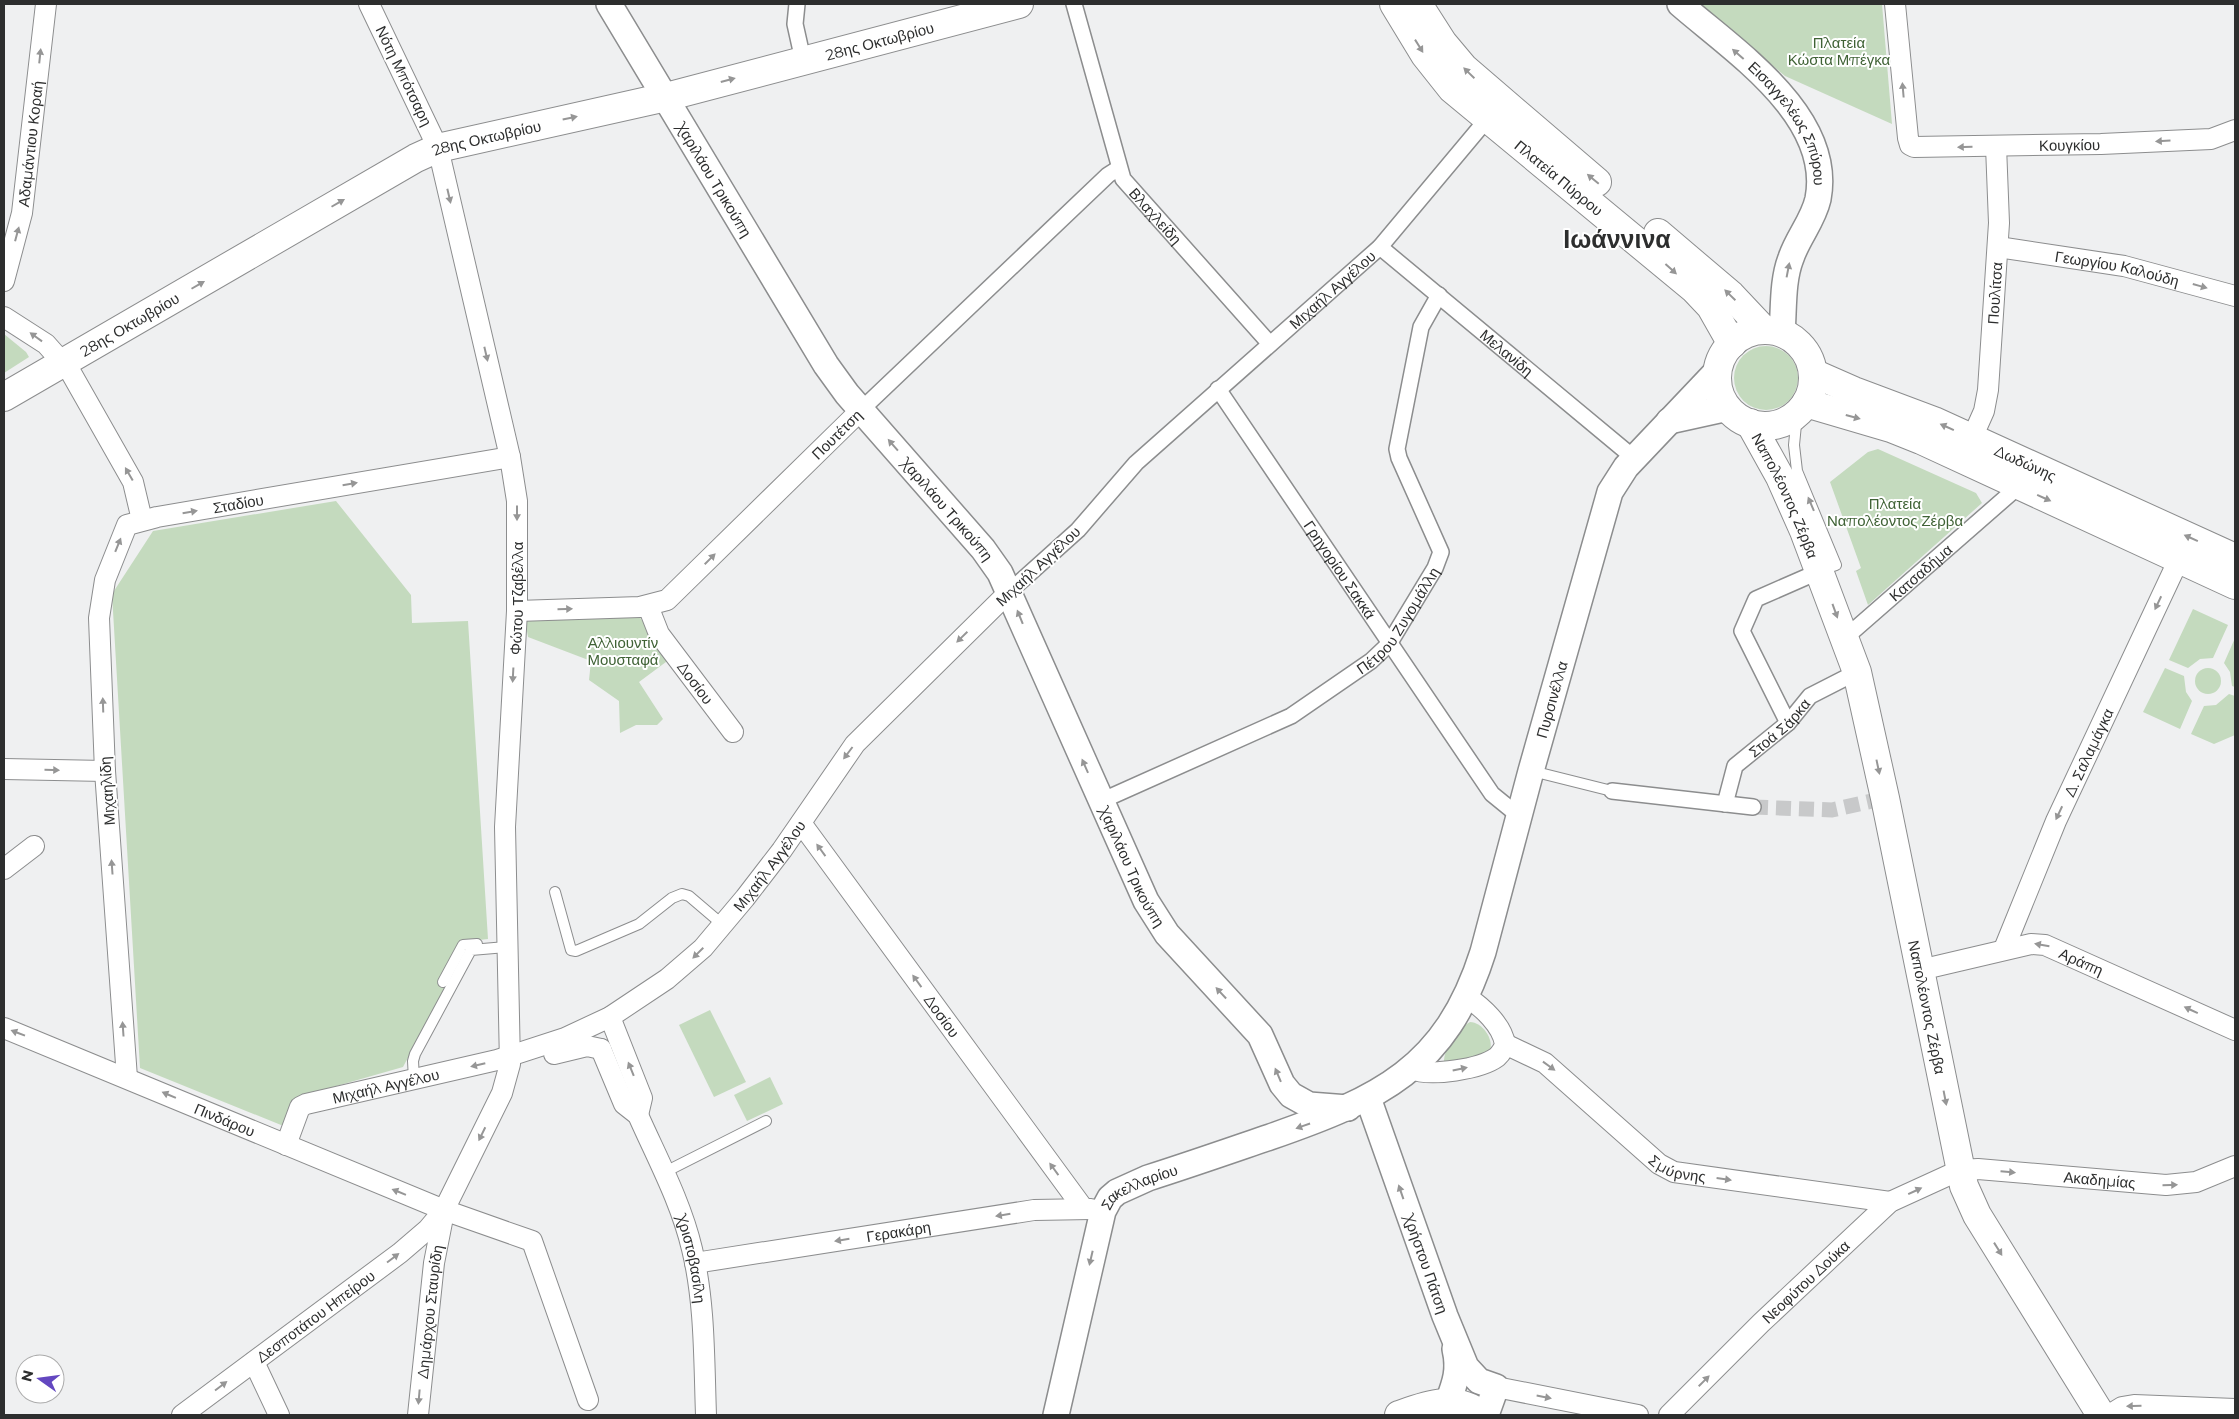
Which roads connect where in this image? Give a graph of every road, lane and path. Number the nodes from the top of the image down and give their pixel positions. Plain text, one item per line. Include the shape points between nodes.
1 (46, 4) edge
2 (369, 4) edge
3 (609, 4) edge
4 (797, 4) edge
5 (1019, 4) edge
6 (1074, 4) edge
7 (1394, 4) edge
8 (1418, 4) edge
9 (1680, 4) edge
10 (1895, 4) edge
11 (803, 60) junction
12 (666, 97) junction
13 (1494, 110) junction
14 (2235, 130) edge
15 (2235, 137) edge
16 (2211, 139) junction
17 (1996, 146) junction
18 (438, 148) junction
19 (1119, 168) junction
20 (1380, 246) junction
21 (1998, 247) junction
22 (4, 281) edge
23 (1439, 295) junction
24 (2235, 296) edge
25 (4, 317) edge
26 (1773, 332) junction
27 (1270, 344) junction
28 (1732, 344) junction
29 (64, 363) junction
30 (1718, 370) junction
31 (1813, 373) junction
32 (1218, 390) junction
33 (4, 397) edge
34 (1728, 408) junction
35 (1802, 408) junction
36 (861, 410) junction
37 (1669, 421) junction
38 (1750, 423) junction
39 (1972, 438) junction
40 (510, 458) junction
41 (1634, 458) junction
42 (2019, 486) junction
43 (142, 520) junction
44 (2235, 558) edge
45 (2179, 559) junction
46 (1820, 570) junction
47 (2235, 585) edge
48 (1010, 592) junction
49 (648, 606) junction
50 (517, 611) junction
51 (1846, 638) junction
52 (1389, 644) junction
53 (1856, 672) junction
54 (1788, 723) junction
55 (733, 732) dead end
56 (4, 769) edge
57 (105, 770) junction
58 (1531, 771) junction
59 (1612, 791) joint
60 (1100, 801) junction
61 (1724, 804) junction
62 (1753, 807) tunnel mouth
63 (1519, 816) junction
64 (801, 823) junction
65 (34, 846) dead end
66 (4, 869) edge
67 (555, 892) dead end
68 (723, 925) junction
69 (506, 944) junction
70 (2004, 950) junction
71 (1920, 970) junction
72 (443, 982) dead end
73 (1467, 997) junction
74 (610, 1017) junction
75 (4, 1028) edge
76 (2235, 1030) edge
77 (1506, 1044) junction
78 (601, 1049) junction
79 (510, 1056) junction
80 (1412, 1069) junction
81 (127, 1078) junction
82 (414, 1079) junction
83 (1358, 1103) junction
84 (638, 1114) junction
85 (766, 1121) dead end
86 (286, 1145) junction
87 (2235, 1166) edge
88 (1960, 1170) junction
89 (663, 1173) junction
90 (1890, 1202) junction
91 (1093, 1209) junction
92 (444, 1210) junction
93 (695, 1262) junction
94 (1445, 1316) junction
95 (254, 1362) junction
96 (1496, 1387) junction
97 (588, 1400) dead end
98 (1448, 1402) junction
99 (2235, 1409) edge
100 (182, 1415) edge
101 (279, 1415) edge
102 (418, 1415) edge
103 (706, 1415) edge
104 (1056, 1415) edge
105 (1399, 1415) edge
106 (1482, 1415) edge
107 (1486, 1415) edge
108 (1638, 1415) edge
109 (1669, 1415) edge
110 (2101, 1415) edge
111 (2109, 1415) edge

22 -> 1 street, Αδαμάντιου Κοραή via 22,213
2 - 18 street, Νότη Μπότσαρη
3 - 12 street, Χαριλάου Τρικούπη
4 - 11 street via 795,24
5 - 11 main road, 28ης Οκτωβρίου
6 - 19 street, Βλαχλείδη
7 -> 13 main road, Πλατεία Πύρρου via 1425,55 1452,89
13 -> 8 main road, Πλατεία Πύρρου
26 -> 9 street, Εισαγγελέως Σπύρου via 1788,265 1812,218 1818,198 1815,154 1800,119 1776,90
17 -> 10 street, Κουγκίου via 1917,148 1910,145
12 -> 11 main road, 28ης Οκτωβρίου
18 -> 12 main road, 28ης Οκτωβρίου
12 - 36 street, Χαριλάου Τρικούπη via 817,350
13 - 20 street, Μιχαήλ Αγγέλου
26 -> 13 main road, Πλατεία Πύρρου via 1718,284
13 -> 28 main road, Πλατεία Πύρρου via 1694,289 1711,307
14 - 16 street, Κουγκίου
15 - 16 street
16 -> 17 street, Κουγκίου
17 - 21 street, Πουλίτσα
29 -> 18 main road, 28ης Οκτωβρίου
18 -> 40 street, Φώτου Τζαβέλλα
19 - 27 street, Βλαχλείδη via 1128,186
19 - 36 street, Πουτέτση
20 - 23 street, Μελανίδη
20 - 27 street, Μιχαήλ Αγγέλου
21 -> 24 street, Γεωργίου Καλούδη via 2124,266
21 - 39 street, Πουλίτσα via 1988,390 1984,410
23 - 41 street, Μελανίδη
23 - 52 street, Πέτρου Ζυγομάλλη via 1421,327 1397,449 1441,552 1435,568
29 -> 25 street via 37,337
26 - 28 main road via 1749,333
26 - 31 main road via 1795,340 1806,352
27 - 32 street, Μιχαήλ Αγγέλου
28 - 30 main road via 1722,357
29 - 33 main road, 28ης Οκτωβρίου
43 -> 29 street via 133,482
30 - 34 main road via 1719,390
30 - 37 street, Πυρσινέλλα
31 - 35 main road via 1812,389
39 -> 31 main road, Δωδώνης
32 - 48 street, Μιχαήλ Αγγέλου via 1136,463 1067,541
32 - 52 street, Γρηγορίου Σακκά
34 - 37 street
34 - 38 main road
35 - 38 main road via 1784,422 1770,426
35 -> 42 main road, Δωδώνης via 1891,428
46 -> 35 lane via 1836,565 1797,471 1794,445
48 -> 36 street, Χαριλάου Τρικούπη via 984,549
49 -> 36 street, Πουτέτση via 672,596
37 - 41 street, Πυρσινέλλα
38 - 46 main road, Ναπολέοντος Ζέρβα via 1780,477
44 -> 39 main road, Δωδώνης
43 -> 40 street, Σταδίου
40 -> 50 street, Φώτου Τζαβέλλα via 517,501
41 - 58 street, Πυρσινέλλα via 1618,477 1606,504
42 -> 45 main road, Δωδώνης
42 - 51 street, Κατσαδήμα
57 -> 43 street, Μιχαηλίδη via 101,600 108,569 124,531 129,524
45 - 47 main road, Δωδώνης
45 -> 70 street, Δ. Σαλαμάγκα via 2056,821
46 -> 51 main road, Ναπολέοντος Ζέρβα
46 - 54 street, Ναπολέοντος Ζέρβα via 1756,599 1742,631
60 -> 48 street, Χαριλάου Τρικούπη
48 -> 64 street, Μιχαήλ Αγγέλου via 855,744
50 -> 49 street, Πουτέτση
49 - 55 street, Δοσίου via 659,634
50 -> 69 street, Φώτου Τζαβέλλα via 505,827
51 - 53 main road, Ναπολέοντος Ζέρβα
52 - 60 street, Πέτρου Ζυγομάλλη via 1371,661 1290,716
52 - 63 street, Γρηγορίου Σακκά via 1492,794
53 - 54 street, Στοά Σάρκα via 1810,696
53 -> 71 main road, Ναπολέοντος Ζέρβα
54 - 61 street, Στοά Σάρκα via 1735,766
56 -> 57 street
81 -> 57 street, Μιχαηλίδη
58 - 59 lane
58 - 63 street, Πυρσινέλλα
59 - 61 street
83 -> 60 street, Χαριλάου Τρικούπη via 1309,1105 1291,1095 1282,1084 1266,1044 1254,1028 1167,934 1146,901
61 - 62 street
63 - 73 street, Πυρσινέλλα via 1483,952
64 - 68 street, Μιχαήλ Αγγέλου
91 -> 64 street, Δοσίου
65 - 66 street
67 - 68 lane via 571,950 576,952 639,924 682,894 689,896
68 -> 74 street, Μιχαήλ Αγγέλου via 683,967
69 - 72 lane via 463,945
69 - 79 street, Φώτου Τζαβέλλα
69 - 82 lane via 471,950 416,1054
70 - 71 street, Αράπη
76 -> 70 street, Αράπη via 2054,947 2031,944
71 -> 88 main road, Ναπολέοντος Ζέρβα
73 - 77 street via 1490,1018
73 - 80 street, Πυρσινέλλα via 1439,1041
74 - 78 street
74 - 79 street, Μιχαήλ Αγγέλου via 582,1032
84 -> 74 street, Χριστοβασίλη via 642,1098
81 -> 75 street, Πινδάρου
80 -> 77 street via 1437,1073 1485,1063 1496,1057
77 -> 90 street, Σμύρνης via 1546,1063 1659,1164 1674,1172
78 - 79 street, Μιχαήλ Αγγέλου via 587,1046 540,1058
78 - 84 street, Χριστοβασίλη via 624,1104
79 -> 82 street, Μιχαήλ Αγγέλου
79 -> 92 street, Δεσποτάτου Ηπείρου via 502,1093
80 - 83 street, Σακελλαρίου
86 -> 81 street, Πινδάρου
82 - 86 street, Μιχαήλ Αγγέλου via 300,1107
83 -> 91 street, Σακελλαρίου via 1138,1182
94 -> 83 street, Χρήστου Πάτση
84 - 89 street, Χριστοβασίλη
85 - 89 lane
92 -> 86 street, Πινδάρου
88 -> 87 street, Ακαδημίας via 2166,1185 2196,1182
90 -> 88 street, Νεοφύτου Δούκα
88 -> 110 main road, Ναπολέοντος Ζέρβα via 1977,1215
89 - 93 street, Χριστοβασίλη via 683,1220
109 -> 90 street, Νεοφύτου Δούκα
91 -> 93 street, Γερακάρη via 1034,1210
91 -> 104 street, Σακελλαρίου
95 -> 92 street, Δεσποτάτου Ηπείρου via 400,1253
92 - 97 street via 532,1241
92 -> 102 street, Δημάρχου Σταυρίδη via 434,1263
93 - 103 street, Χριστοβασίλη via 702,1321
94 - 96 street, Χρήστου Πάτση via 1468,1370 1479,1381
94 - 98 street via 1459,1366 1458,1378
100 -> 95 street, Δεσποτάτου Ηπείρου
95 - 101 street
96 - 107 street
96 -> 108 street
98 - 105 main road
98 - 106 main road
99 -> 111 street via 2134,1405 2122,1407

